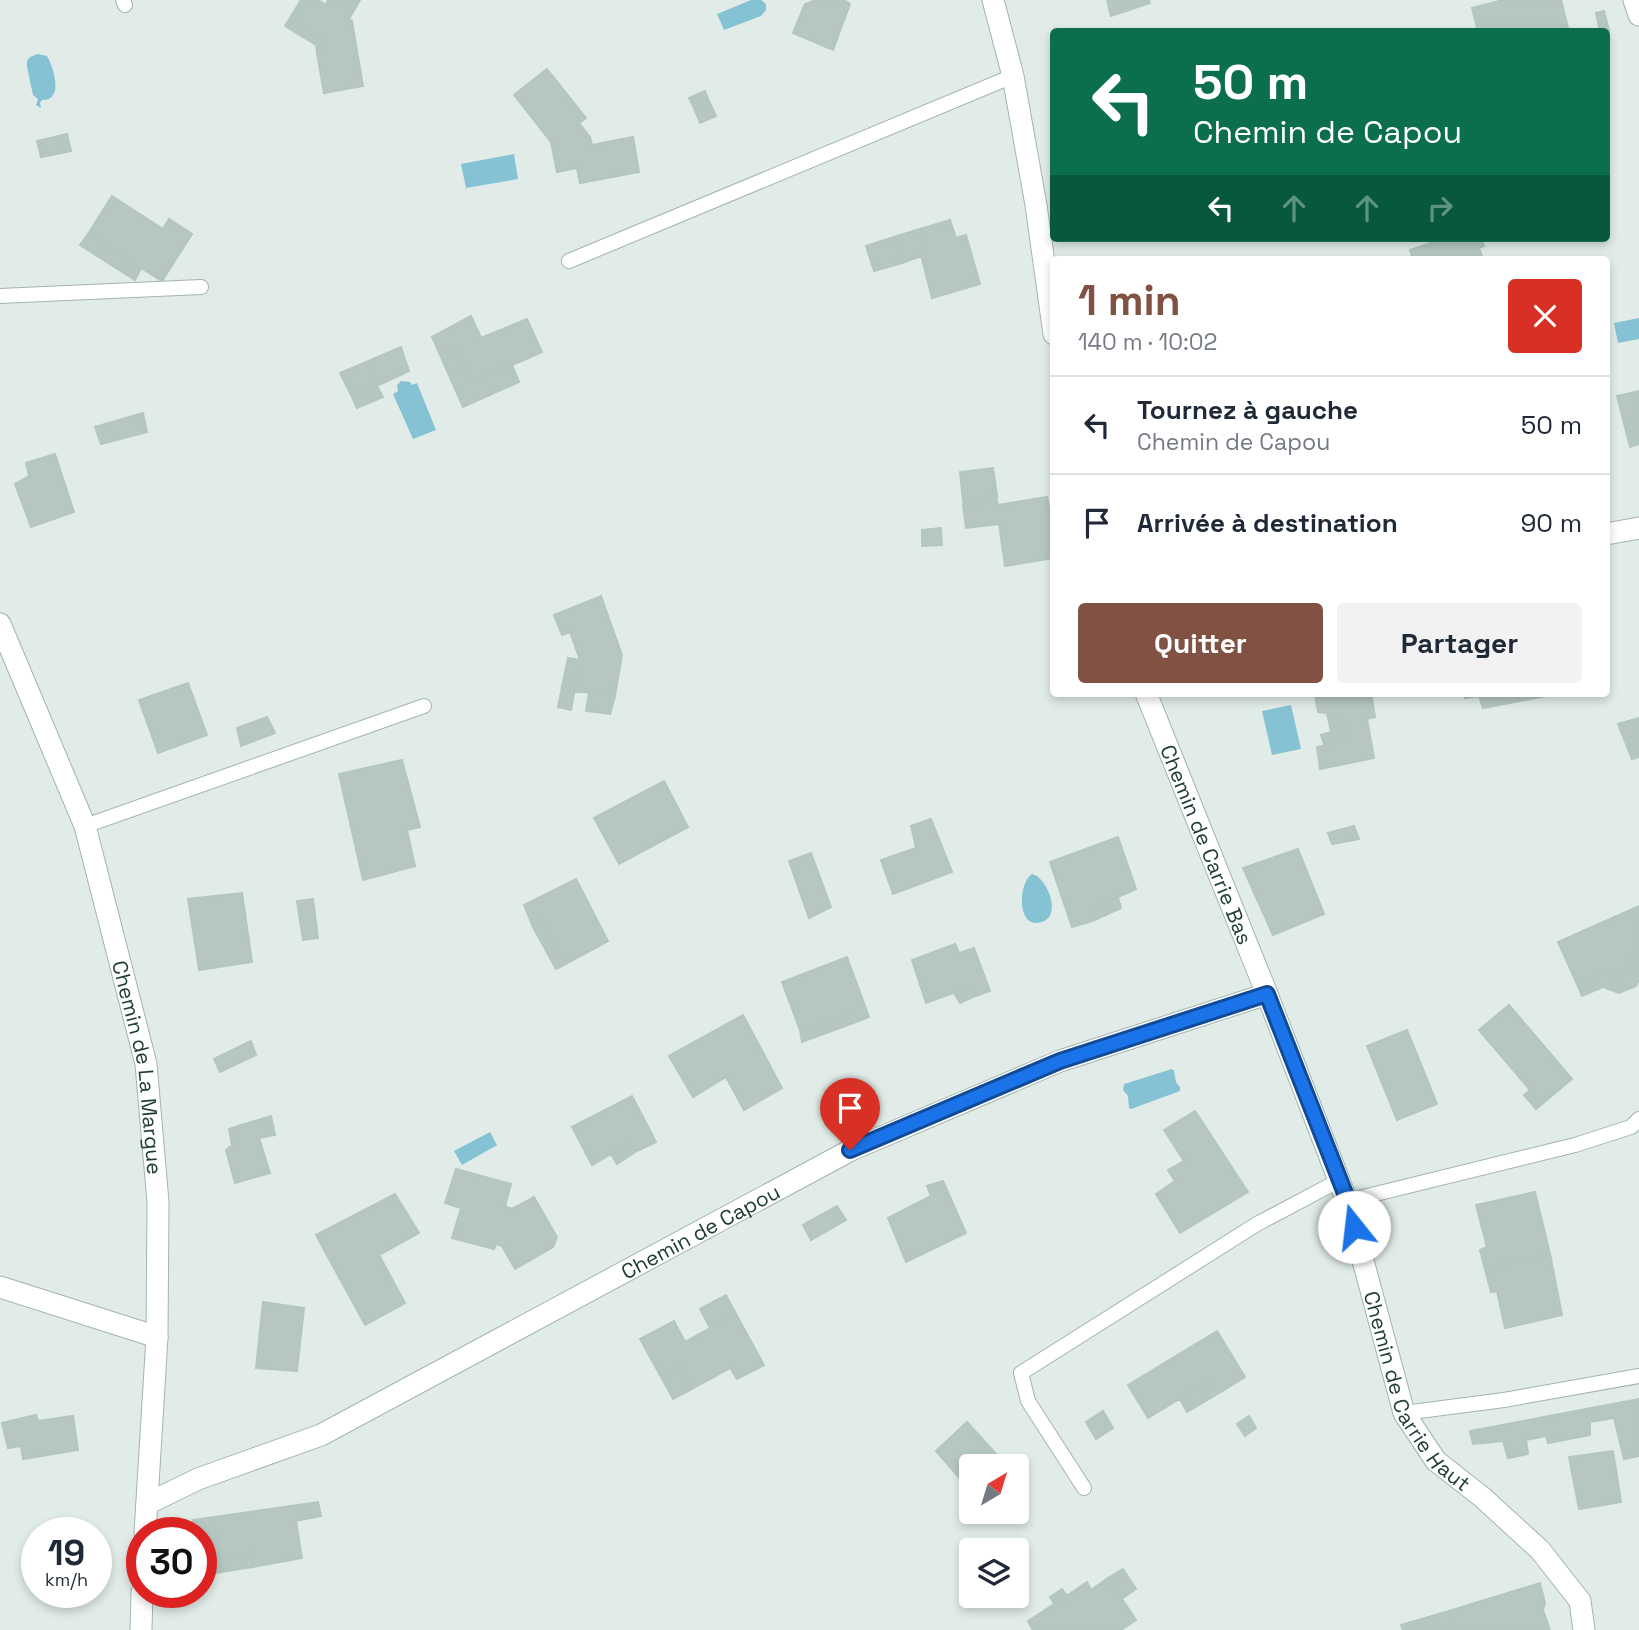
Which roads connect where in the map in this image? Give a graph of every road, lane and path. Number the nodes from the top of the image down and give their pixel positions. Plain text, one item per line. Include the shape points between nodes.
1 (993, 0) edge
2 (1634, 0) edge
3 (1639, 15) edge
4 (1013, 76) junction
5 (569, 261) dead end
6 (201, 287) dead end
7 (0, 296) edge
8 (1050, 305) edge
9 (1639, 528) edge
10 (1610, 533) edge
11 (0, 624) edge
12 (1148, 697) edge
13 (424, 706) dead end
14 (85, 826) junction
15 (1267, 994) junction
16 (1639, 1119) edge
17 (1340, 1181) junction
18 (1348, 1201) junction
19 (0, 1287) edge
20 (157, 1337) junction
21 (1639, 1376) edge
22 (1404, 1413) junction
23 (1084, 1488) dead end
24 (147, 1504) junction
25 (146, 1517) edge
26 (142, 1608) edge
27 (141, 1630) edge
28 (1584, 1630) edge

1 - 4 street
2 - 3 street
4 - 5 lane
4 - 8 street
6 - 7 lane
9 - 10 street
11 - 14 street, Chemin de La Margue
12 - 15 street, Chemin de Carrie Bas
13 - 14 lane
14 - 20 street, Chemin de La Margue via 146,1064 158,1202
15 - 17 street, Chemin de Carrie Haut
15 - 24 street, Chemin de Capou via 1060,1061 850,1150 321,1435 198,1479
16 - 18 lane via 1631,1127 1576,1145
17 - 18 street, Chemin de Carrie Haut
17 - 23 lane via 1257,1224 1021,1373 1028,1401
18 - 22 street, Chemin de Carrie Haut
19 - 20 street
20 - 24 street, Chemin de La Margue
21 - 22 lane
22 - 28 street, Chemin de Carrie Haut via 1436,1461 1540,1550 1580,1601
24 - 25 street, Chemin de La Margue
26 - 27 street

